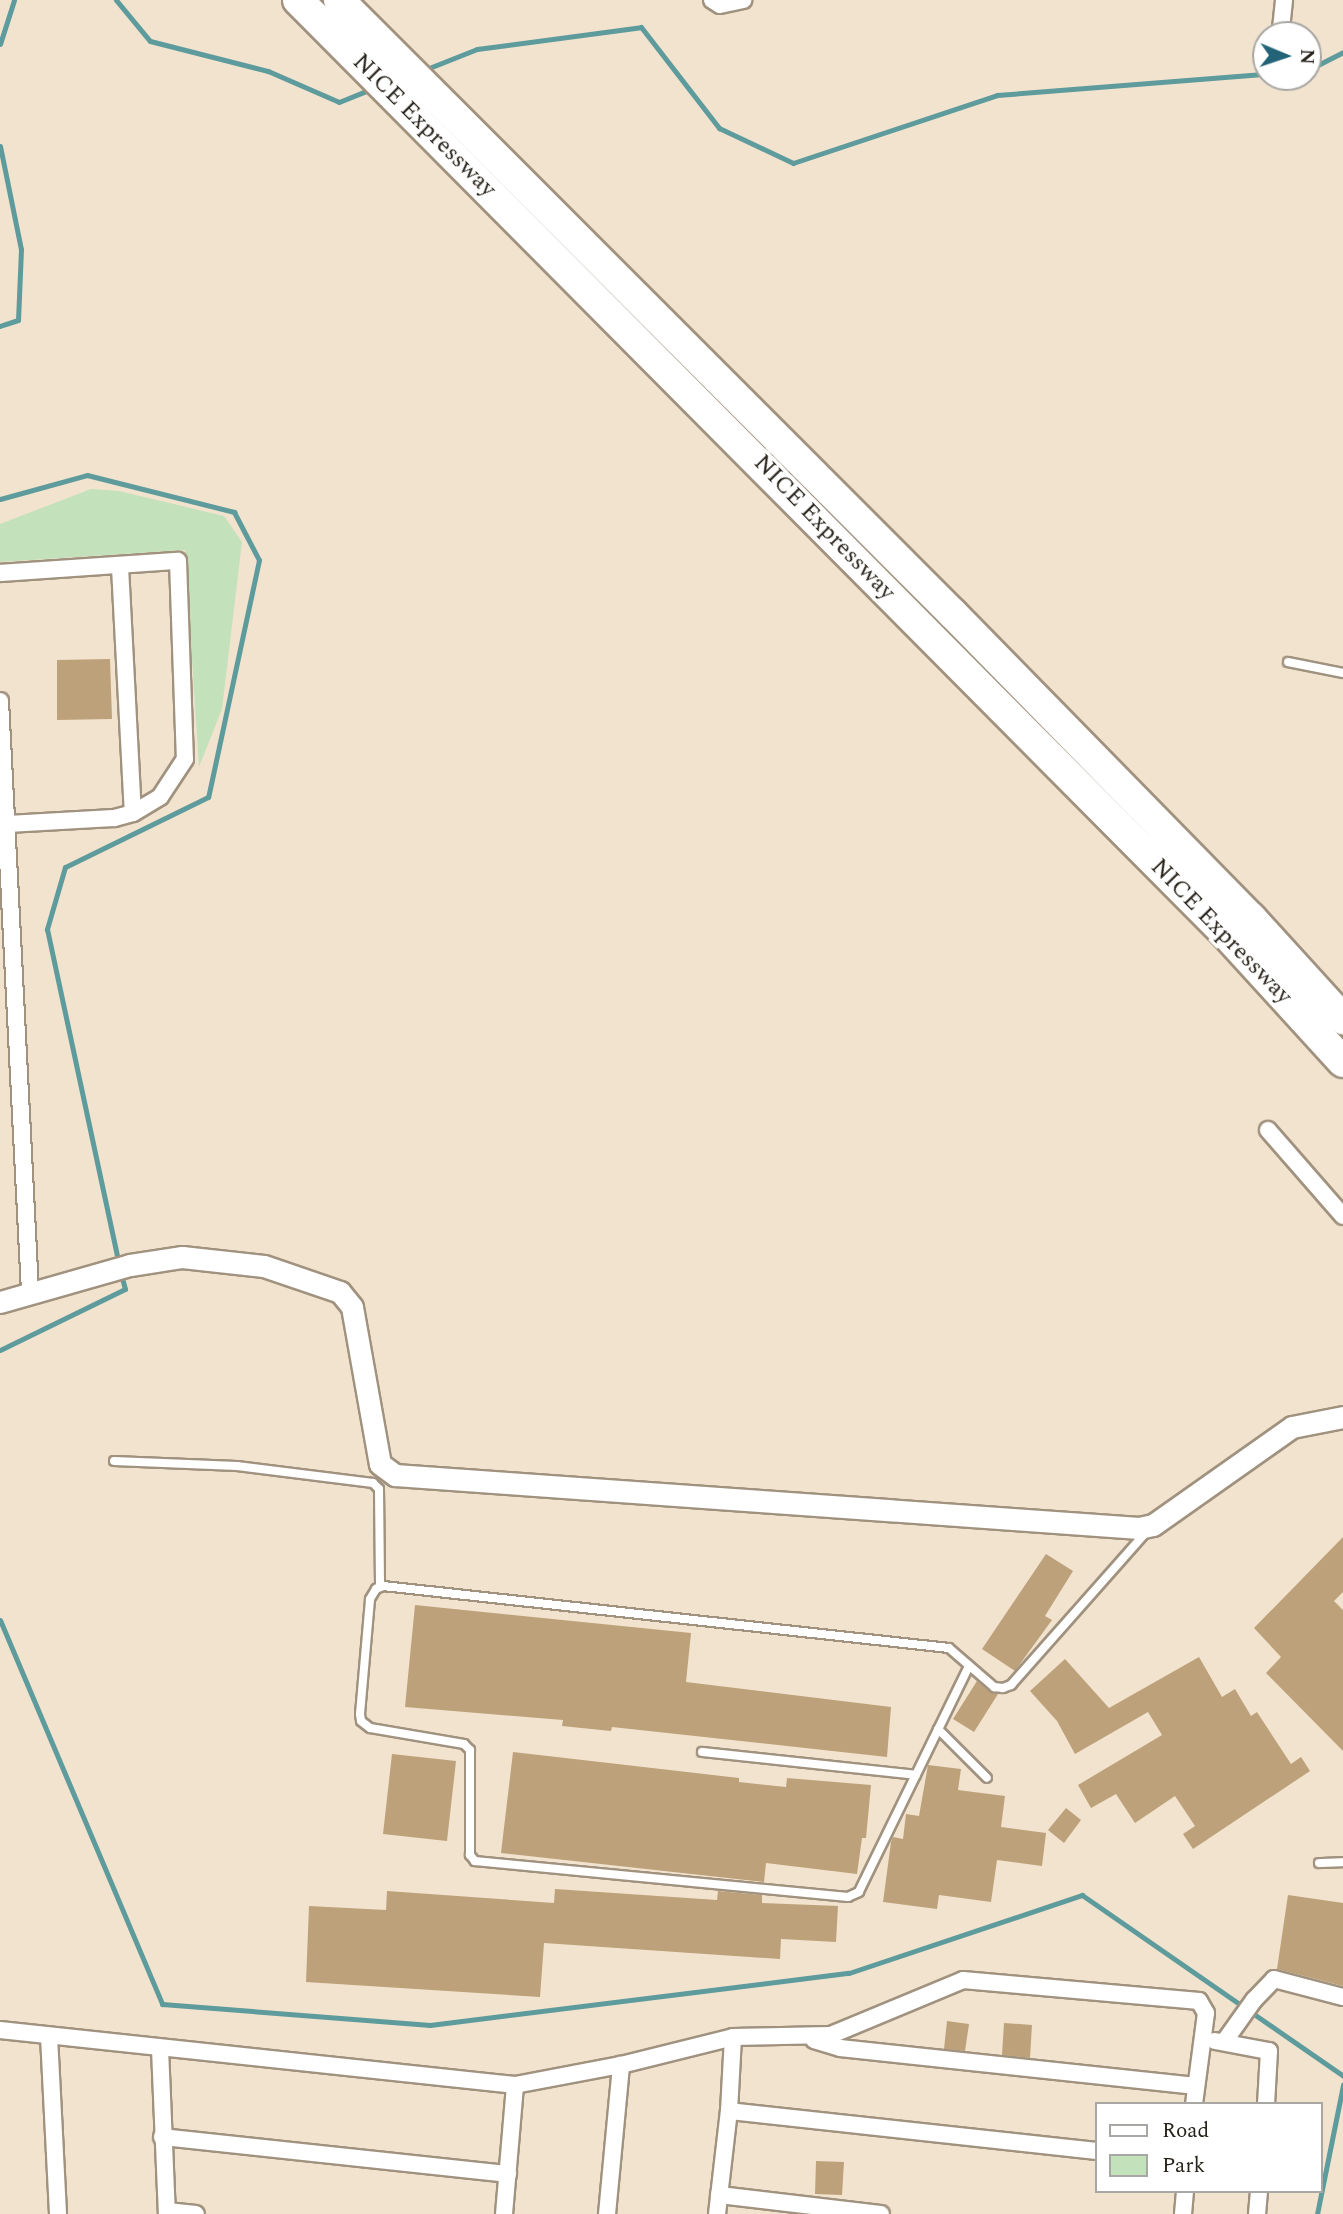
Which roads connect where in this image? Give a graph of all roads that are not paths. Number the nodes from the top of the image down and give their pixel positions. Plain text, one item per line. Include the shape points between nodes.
1 (298, 0) edge
2 (339, 0) edge
3 (712, 0) edge
4 (743, 0) edge
5 (1284, 0) edge
6 (1282, 21) edge
7 (422, 105) junction
8 (120, 567) junction
9 (0, 573) edge
10 (1287, 662) dead end
11 (1343, 673) edge
12 (0, 701) edge
13 (133, 813) junction
14 (7, 824) junction
15 (1343, 1019) edge
16 (1343, 1062) edge
17 (1268, 1130) dead end
18 (1343, 1216) edge
19 (30, 1292) junction
20 (0, 1302) edge
21 (1343, 1417) edge
22 (114, 1461) dead end
23 (1153, 1525) junction
24 (380, 1587) junction
25 (969, 1666) junction
26 (939, 1729) junction
27 (702, 1752) dead end
28 (916, 1775) junction
29 (987, 1778) dead end
30 (1343, 1862) edge
31 (1319, 1863) dead end
32 (1343, 1997) edge
33 (0, 2030) edge
34 (49, 2036) junction
35 (802, 2036) junction
36 (733, 2037) junction
37 (1202, 2039) junction
38 (1224, 2042) junction
39 (160, 2049) junction
40 (621, 2065) junction
41 (515, 2085) junction
42 (1196, 2086) junction
43 (1194, 2102) edge
44 (1266, 2102) edge
45 (729, 2111) junction
46 (162, 2137) junction
47 (1094, 2151) edge
48 (508, 2174) junction
49 (1185, 2193) edge
50 (1259, 2193) edge
51 (719, 2195) junction
52 (167, 2213) edge
53 (58, 2214) edge
54 (196, 2214) edge
55 (504, 2214) edge
56 (607, 2214) edge
57 (717, 2214) edge
58 (881, 2214) edge
59 (1183, 2214) edge
60 (1257, 2214) edge

1 - 7 highway, NICE Expressway via 365,68
2 - 7 highway, NICE Expressway via 399,61
3 - 4 street via 720,5
5 - 6 street
7 - 15 highway, NICE Expressway via 953,614 1251,918
7 - 16 highway, NICE Expressway via 1209,917
8 - 9 street
8 - 13 street
8 - 13 street via 178,561 185,759 160,797
10 - 11 lane
12 - 14 street
13 - 14 street
14 - 19 street
17 - 18 street
19 - 20 street
19 - 23 street via 130,1265 183,1257 258,1266 344,1295 352,1307 380,1464 395,1475 1117,1527
21 - 23 street via 1292,1427
22 - 24 lane via 237,1466 373,1483 379,1489
23 - 25 lane via 1010,1685 993,1687
24 - 25 lane via 949,1648
24 - 28 lane via 370,1599 361,1721 370,1728 464,1744 470,1750 470,1855 477,1862 852,1897 859,1892
25 - 26 lane
26 - 28 lane
26 - 29 lane
27 - 28 lane
30 - 31 lane
32 - 38 street via 1274,1979
33 - 34 street
34 - 39 street
34 - 53 street
35 - 36 street
35 - 37 street via 835,2034 963,1979 1199,2001 1206,2013
35 - 42 street via 840,2048
36 - 40 street
36 - 45 street
37 - 38 street
37 - 42 street
38 - 44 street via 1269,2051
39 - 41 street
39 - 46 street
40 - 41 street
40 - 56 street
41 - 48 street
42 - 43 street
45 - 47 street
45 - 51 street
46 - 48 street
46 - 52 street
48 - 55 street
49 - 59 street
50 - 60 street
51 - 57 street
51 - 58 street
52 - 54 street

